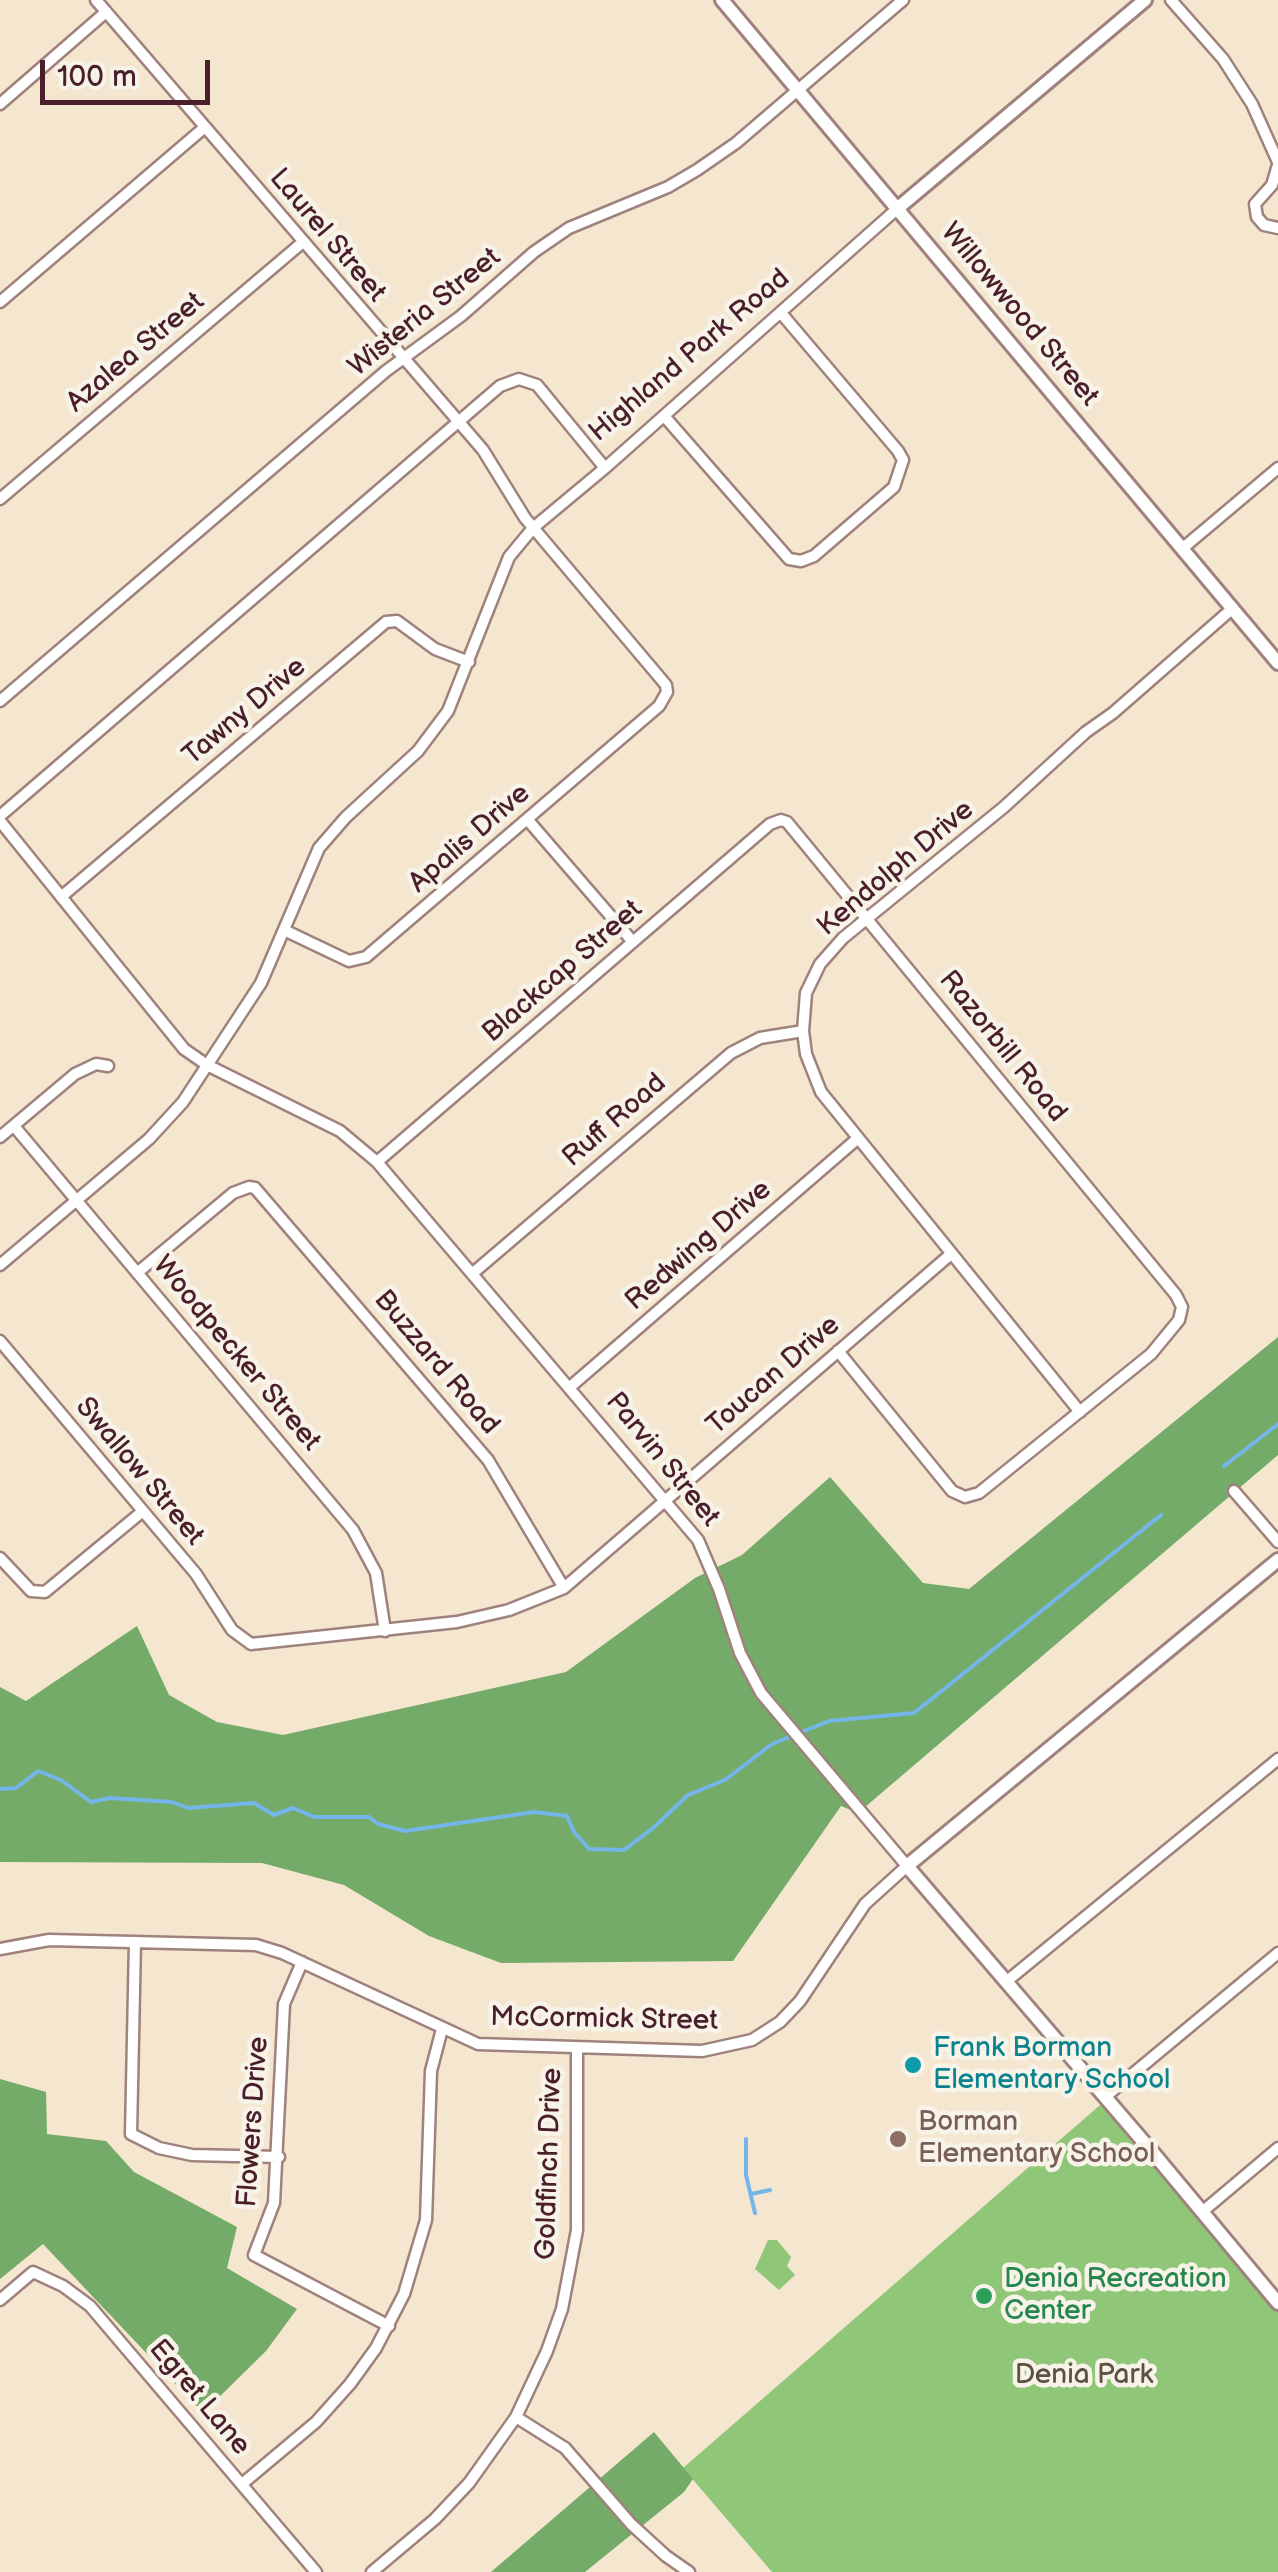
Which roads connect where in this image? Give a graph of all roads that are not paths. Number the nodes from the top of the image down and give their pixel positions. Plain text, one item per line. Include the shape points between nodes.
1 (96, 0) edge
2 (722, 0) edge
3 (904, 0) edge
4 (1145, 0) edge
5 (1172, 0) edge
6 (106, 12) junction
7 (795, 89) junction
8 (0, 104) edge
9 (205, 127) junction
10 (1278, 164) edge
11 (898, 208) junction
12 (1278, 228) edge
13 (303, 242) junction
14 (0, 302) edge
15 (780, 313) junction
16 (402, 358) junction
17 (665, 417) junction
18 (458, 422) junction
19 (605, 468) junction
20 (1278, 468) edge
21 (0, 499) edge
22 (534, 528) junction
23 (1184, 548) junction
24 (1233, 608) junction
25 (469, 662) junction
26 (1278, 663) edge
27 (668, 692) joint
28 (0, 701) edge
29 (0, 818) edge
30 (527, 819) junction
31 (782, 820) joint
32 (61, 897) junction
33 (868, 918) junction
34 (284, 930) junction
35 (633, 942) junction
36 (802, 1031) junction
37 (108, 1066) dead end
38 (207, 1066) junction
39 (14, 1126) junction
40 (0, 1137) edge
41 (857, 1140) junction
42 (377, 1162) junction
43 (76, 1201) junction
44 (951, 1254) junction
45 (0, 1265) edge
46 (137, 1272) junction
47 (472, 1273) junction
48 (0, 1341) edge
49 (838, 1351) junction
50 (570, 1386) junction
51 (1080, 1412) junction
52 (1234, 1491) dead end
53 (666, 1498) junction
54 (144, 1511) junction
55 (1278, 1542) edge
56 (0, 1558) edge
57 (1278, 1560) edge
58 (564, 1588) junction
59 (385, 1631) junction
60 (238, 1636) joint
61 (1278, 1759) edge
62 (907, 1866) junction
63 (136, 1942) junction
64 (0, 1949) edge
65 (1278, 1954) edge
66 (302, 1962) junction
67 (1007, 1982) junction
68 (442, 2029) junction
69 (577, 2050) junction
70 (1105, 2097) junction
71 (1278, 2148) edge
72 (279, 2157) junction
73 (1202, 2212) junction
74 (0, 2300) edge
75 (1278, 2303) edge
76 (389, 2326) junction
77 (516, 2417) junction
78 (242, 2484) junction
79 (316, 2572) edge
80 (372, 2572) edge
81 (689, 2572) edge

1 - 6 street, Laurel Street
2 - 7 street, Willowwood Street
3 - 7 street, Wisteria Street
4 - 11 street, Highland Park Road
5 - 10 street via 1223,59
6 - 8 street
6 - 9 street, Laurel Street
7 - 11 street, Willowwood Street
7 - 16 street, Wisteria Street via 697,170 569,228
9 - 13 street, Laurel Street
9 - 14 street
10 - 12 street via 1272,185 1255,204 1264,225
11 - 15 street, Highland Park Road
11 - 23 street, Willowwood Street
13 - 16 street, Laurel Street
13 - 21 street, Azalea Street
15 - 17 street, Highland Park Road
15 - 17 street via 898,452 903,460 894,487 814,556 789,559
16 - 18 street, Laurel Street
16 - 28 street, Wisteria Street
17 - 19 street, Highland Park Road
18 - 19 street, Highland Park Road via 500,386 528,381
18 - 22 street, Laurel Street
18 - 29 street, Highland Park Road
19 - 22 street
20 - 23 street
22 - 25 street via 500,576
22 - 27 street, Laurel Street
23 - 24 street, Willowwood Street
24 - 26 street, Willowwood Street
24 - 33 street, Kendolph Drive
25 - 32 street, Tawny Drive via 435,650 396,621 386,622
25 - 34 street via 435,731 318,848
27 - 30 street, Apalis Drive
29 - 32 street, Parvin Street
30 - 34 street, Apalis Drive via 360,961
30 - 35 street
31 - 33 street, Razorbill Road
31 - 35 street, Blackcap Street
32 - 38 street, Parvin Street via 168,1031
33 - 36 street, Kendolph Drive via 820,964 806,993
33 - 51 street, Razorbill Road via 1182,1307 1152,1354
34 - 38 street via 261,983
35 - 42 street, Blackcap Street
36 - 41 street, Kendolph Drive via 813,1076
36 - 47 street, Ruff Road via 760,1038 731,1053
37 - 39 street via 86,1067
38 - 42 street, Parvin Street via 340,1131
38 - 43 street via 167,1122
39 - 40 street
39 - 43 street, Woodpecker Street
41 - 44 street, Kendolph Drive
41 - 50 street, Redwing Drive
42 - 47 street, Parvin Street
43 - 45 street
43 - 46 street, Woodpecker Street
44 - 49 street, Toucan Drive
44 - 51 street, Kendolph Drive
46 - 58 street, Buzzard Road via 233,1193 249,1186 262,1194 470,1437
46 - 59 street, Woodpecker Street via 353,1530 376,1573
47 - 50 street, Parvin Street
48 - 54 street, Swallow Street
49 - 51 street via 952,1491 965,1497 979,1493
49 - 53 street, Toucan Drive
50 - 53 street, Parvin Street
52 - 55 street
53 - 58 street, Toucan Drive
53 - 62 street, Parvin Street via 698,1540 761,1693
54 - 56 street via 54,1588 38,1593 24,1586
54 - 60 street, Swallow Street
57 - 62 street, McCormick Street
58 - 59 street, Toucan Drive via 509,1610
59 - 60 street, Toucan Drive via 251,1644
61 - 67 street
62 - 67 street, Parvin Street
62 - 69 street, McCormick Street via 865,1904 790,2013 752,2040 702,2051
63 - 64 street, McCormick Street via 34,1940
63 - 66 street, McCormick Street via 256,1945
63 - 72 street via 131,2134 192,2155
65 - 70 street
66 - 68 street, McCormick Street
66 - 72 street, Flowers Drive via 284,2004
67 - 70 street, Parvin Street
68 - 69 street, McCormick Street via 478,2044
68 - 76 street via 430,2072 426,2220
69 - 77 street, Goldfinch Drive via 577,2230 562,2309
70 - 73 street, Parvin Street
71 - 73 street
72 - 76 street, Flowers Drive via 274,2202 254,2255
73 - 75 street, Parvin Street
74 - 78 street, Egret Lane via 33,2272 78,2296
76 - 78 street via 330,2406
77 - 80 street, Goldfinch Drive via 451,2503
77 - 81 street via 566,2448 631,2524
78 - 79 street, Egret Lane

